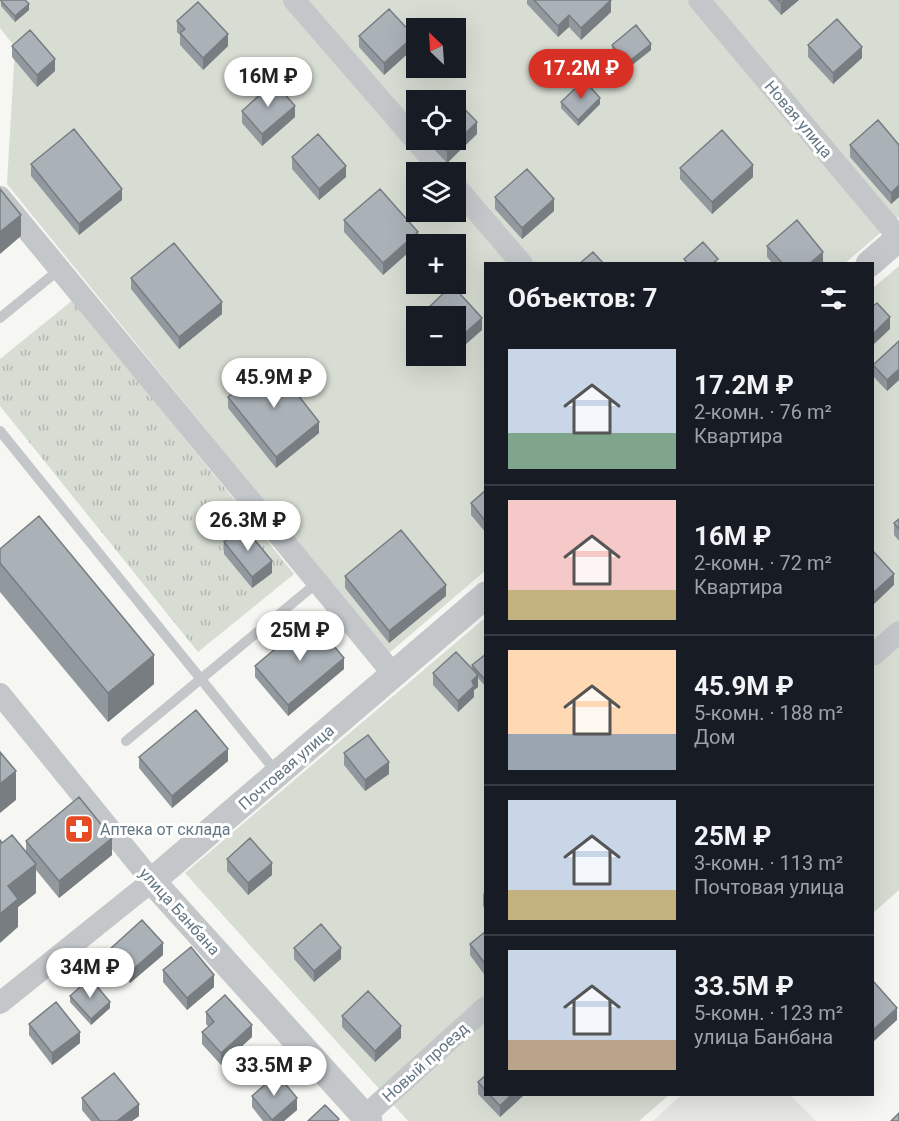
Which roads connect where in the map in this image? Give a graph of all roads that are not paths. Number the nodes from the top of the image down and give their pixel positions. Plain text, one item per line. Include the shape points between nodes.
1 (294, 0) edge
2 (699, 0) edge
3 (434, 162) edge
4 (0, 197) edge
5 (466, 200) edge
6 (899, 238) edge
7 (520, 262) edge
8 (870, 262) edge
9 (60, 269) junction
10 (0, 318) edge
11 (0, 431) edge
12 (318, 582) junction
13 (484, 597) edge
14 (899, 632) edge
15 (874, 655) edge
16 (394, 675) junction
17 (201, 680) junction
18 (0, 694) edge
19 (126, 741) dead end
20 (278, 774) junction
21 (152, 881) junction
22 (0, 1003) edge
23 (484, 1009) edge
24 (367, 1119) edge

1 - 3 street
2 - 6 street, Новая улица
4 - 9 street
5 - 7 street
6 - 8 street
9 - 10 lane
9 - 12 street
11 - 17 lane
12 - 16 street
12 - 17 lane
13 - 16 street, Почтовая улица
14 - 15 street
16 - 20 street, Почтовая улица
17 - 19 lane
17 - 20 lane
18 - 21 street, улица Банбана
20 - 21 street, Почтовая улица
21 - 22 street, Почтовая улица
21 - 24 street, улица Банбана
23 - 24 street, Новый проезд

